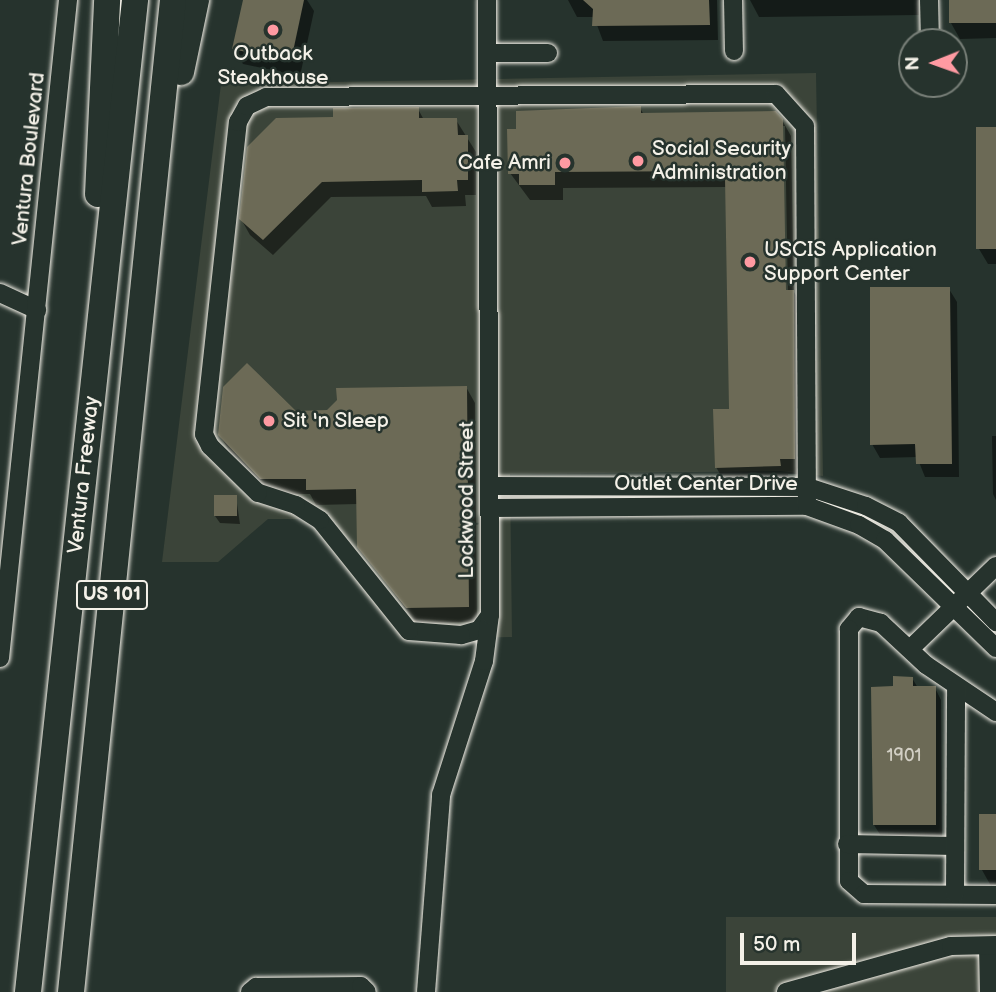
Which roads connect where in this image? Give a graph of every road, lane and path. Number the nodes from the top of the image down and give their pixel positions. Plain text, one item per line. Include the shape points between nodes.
1 (68, 0) edge
2 (107, 0) edge
3 (118, 0) edge
4 (135, 0) edge
5 (173, 0) edge
6 (196, 0) edge
7 (487, 0) edge
8 (733, 0) edge
9 (929, 0) edge
10 (929, 28) edge
11 (734, 51) dead end
12 (548, 52) dead end
13 (487, 53) junction
14 (487, 93) junction
15 (153, 197) junction
16 (97, 200) junction
17 (0, 293) edge
18 (37, 310) junction
19 (86, 452) junction
20 (491, 486) junction
21 (808, 487) junction
22 (0, 489) edge
23 (16, 499) junction
24 (807, 506) junction
25 (491, 508) junction
26 (996, 566) edge
27 (970, 595) junction
28 (955, 606) junction
29 (490, 615) junction
30 (996, 622) edge
31 (911, 648) junction
32 (996, 648) edge
33 (0, 657) edge
34 (956, 686) junction
35 (996, 712) edge
36 (848, 844) junction
37 (955, 846) junction
38 (955, 894) junction
39 (996, 895) edge
40 (992, 946) edge
41 (28, 992) edge
42 (71, 992) edge
43 (250, 992) edge
44 (367, 992) edge
45 (426, 992) edge
46 (786, 992) edge
47 (989, 992) edge

1 - 18 street, Ventura Boulevard
2 - 16 highway
3 - 16 highway
4 - 19 highway, Ventura Freeway / US 101
5 - 15 highway, Ventura Freeway / US 101
6 - 15 highway
7 - 13 street, Lockwood Street
8 - 11 street
9 - 10 street
12 - 13 street
13 - 14 street, Lockwood Street
14 - 20 street, Lockwood Street
14 - 21 street via 776,94 805,126
14 - 29 street via 266,97 247,106 238,122 204,434 219,456 258,493 296,505 320,520 409,631 461,635 479,630
15 - 42 highway, Ventura Freeway / US 101
16 - 19 highway
17 - 18 street
18 - 23 street, Ventura Boulevard
19 - 41 highway, Ventura Freeway / US 101
20 - 21 street, Outlet Center Drive
20 - 25 street, Lockwood Street
21 - 24 street
21 - 27 street, Outlet Center Drive via 866,506 899,523
22 - 23 street
23 - 33 street, Ventura Boulevard
24 - 25 street, Outlet Center Drive
24 - 28 street, Outlet Center Drive via 859,525 885,541
25 - 29 street, Lockwood Street
26 - 27 street
27 - 28 street
27 - 30 street, Outlet Center Drive
28 - 31 street
28 - 32 street, Outlet Center Drive
29 - 45 street, Lockwood Street via 484,661 441,795
31 - 34 street
31 - 36 street via 881,623 859,617 849,629
34 - 35 street
34 - 37 street
36 - 37 street
36 - 38 street via 849,881 864,894
37 - 38 street
38 - 39 street
40 - 46 street via 951,946
40 - 47 street
43 - 44 street via 256,987 361,986

